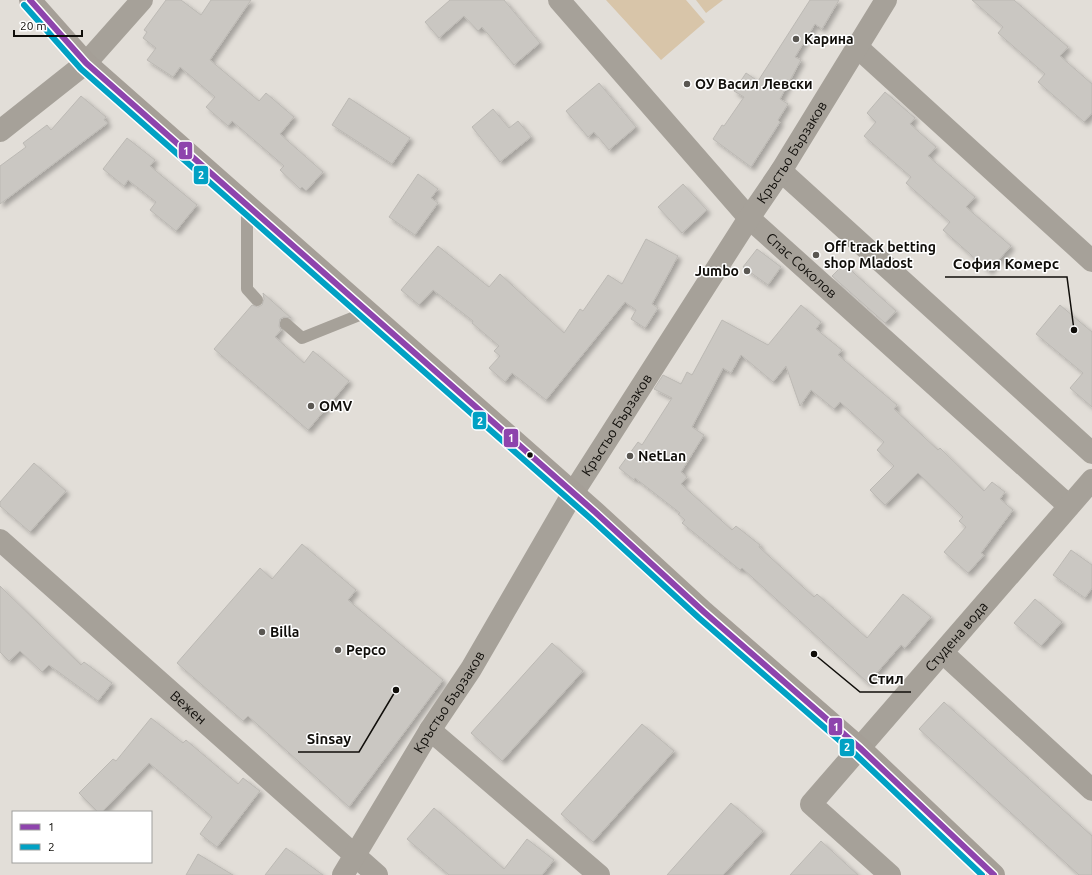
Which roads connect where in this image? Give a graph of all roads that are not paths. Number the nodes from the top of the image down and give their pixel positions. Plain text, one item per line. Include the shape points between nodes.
1 (30, 0) edge
2 (142, 0) edge
3 (559, 0) edge
4 (886, 0) edge
5 (856, 46) junction
6 (86, 63) junction
7 (0, 131) edge
8 (781, 171) junction
9 (247, 205) junction
10 (749, 218) junction
11 (1090, 254) edge
12 (257, 300) dead end
13 (367, 312) junction
14 (286, 324) dead end
15 (1092, 453) edge
16 (1092, 480) edge
17 (573, 493) junction
18 (1069, 506) junction
19 (0, 540) edge
20 (942, 653) junction
21 (430, 730) junction
22 (860, 748) junction
23 (1092, 790) edge
24 (355, 855) junction
25 (343, 875) edge
26 (377, 875) edge
27 (599, 875) edge
28 (890, 875) edge
29 (994, 875) edge

1 - 6 street
2 - 6 street
3 - 10 street, Спас Соколов
4 - 5 street, Кръстьо Бързаков
5 - 8 street, Кръстьо Бързаков
5 - 11 street
6 - 7 street
6 - 9 street
8 - 10 street, Кръстьо Бързаков
8 - 15 street
9 - 12 lane via 247,289
9 - 13 street
10 - 17 street, Кръстьо Бързаков
10 - 18 street, Спас Соколов
13 - 14 lane via 302,338
13 - 17 street
16 - 18 street, Студена вода
17 - 21 street, Кръстьо Бързаков via 470,669
17 - 22 street
18 - 20 street, Студена вода
19 - 24 street, Вежен
20 - 22 street, Студена вода
20 - 23 street
21 - 24 street, Кръстьо Бързаков
21 - 27 street
22 - 28 street, Студена вода via 811,804
22 - 29 street
24 - 25 street, Кръстьо Бързаков
24 - 26 street, Вежен

